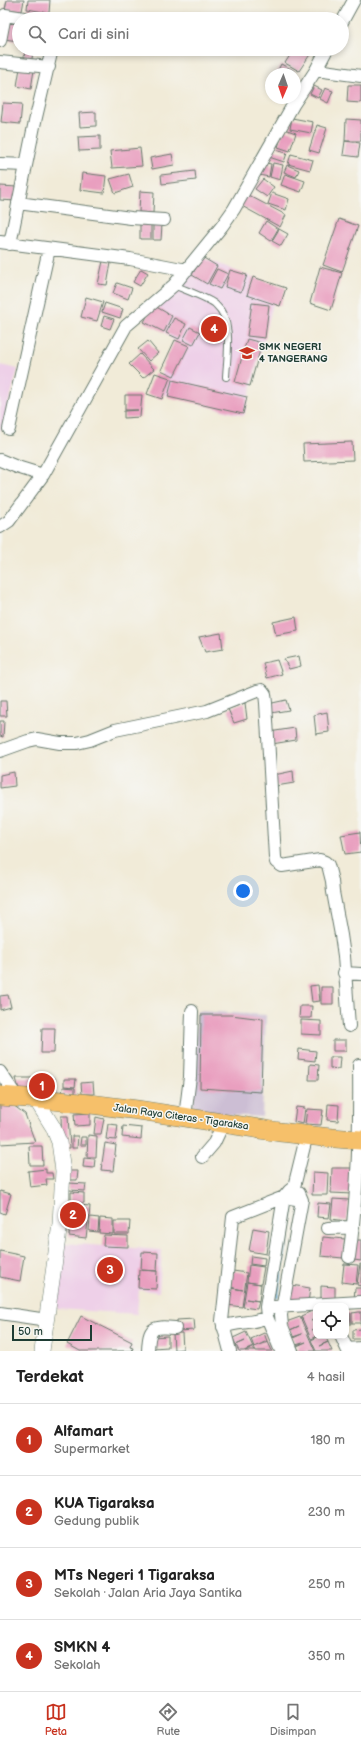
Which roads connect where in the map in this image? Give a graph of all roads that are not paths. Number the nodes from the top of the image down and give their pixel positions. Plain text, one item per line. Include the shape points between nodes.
1 (354, 0) edge
2 (347, 12) edge
3 (12, 16) edge
4 (0, 40) edge
5 (51, 56) edge
6 (324, 56) edge
7 (0, 62) edge
8 (49, 67) junction
9 (316, 70) junction
10 (361, 76) edge
11 (0, 164) edge
12 (26, 165) junction
13 (18, 202) junction
14 (164, 220) dead end
15 (5, 243) edge
16 (49, 249) junction
17 (187, 270) junction
18 (174, 285) junction
19 (226, 377) dead end
20 (9, 429) dead end
21 (0, 460) edge
22 (43, 474) junction
23 (0, 528) edge
24 (0, 751) edge
25 (344, 973) junction
26 (361, 974) edge
27 (192, 1011) dead end
28 (349, 1026) dead end
29 (359, 1065) dead end
30 (0, 1072) edge
31 (17, 1097) edge
32 (185, 1117) junction
33 (223, 1124) junction
34 (307, 1134) junction
35 (360, 1140) edge
36 (202, 1157) dead end
37 (294, 1187) junction
38 (284, 1198) junction
39 (302, 1200) junction
40 (353, 1227) junction
41 (328, 1228) dead end
42 (349, 1257) dead end
43 (361, 1302) edge
44 (349, 1303) edge
45 (313, 1305) edge
46 (282, 1306) junction
47 (266, 1312) junction
48 (0, 1313) edge
49 (47, 1320) junction
50 (223, 1327) junction
51 (175, 1328) dead end
52 (342, 1339) edge
53 (361, 1348) edge
54 (347, 1350) edge
55 (42, 1351) edge
56 (148, 1351) edge
57 (230, 1351) edge
58 (281, 1351) edge
59 (292, 1351) edge

1 - 2 street
3 - 4 street via 5,15
5 - 8 street
6 - 9 street
7 - 8 street
8 - 12 street
9 - 10 street
9 - 17 street via 293,105 234,209
11 - 12 street
12 - 13 street
13 - 14 street via 131,218
13 - 15 street
15 - 16 street
16 - 17 street via 130,259
16 - 20 street
17 - 18 street
18 - 19 lane via 216,304 225,319
18 - 22 street via 124,330
21 - 22 street
22 - 23 street via 9,521
24 - 25 street via 28,740 77,743 90,740 114,730 207,711 262,690 266,703 276,862 282,866 320,860 328,866 341,935
25 - 26 street
25 - 28 street
27 - 32 street via 190,1077
29 - 35 street
30 - 31 street
31 - 32 main road, Jalan Raya Citeras - Tigaraksa
31 - 49 street via 53,1127 59,1142 63,1171 60,1224
32 - 33 main road, Jalan Raya Citeras - Tigaraksa
33 - 34 main road, Jalan Raya Citeras - Tigaraksa
33 - 36 street via 214,1143
34 - 35 main road, Jalan Raya Citeras - Tigaraksa
34 - 37 street
35 - 40 street
37 - 38 street
37 - 39 street
38 - 39 street
38 - 47 street
38 - 50 street via 233,1217
39 - 46 street
40 - 41 street
40 - 42 street
43 - 44 street
45 - 46 street
46 - 47 street
46 - 59 street via 282,1326
47 - 50 street via 257,1322 238,1322
47 - 58 street
48 - 49 street
49 - 55 street
50 - 57 street
51 - 56 street via 154,1328 149,1336
52 - 54 street
53 - 54 street

